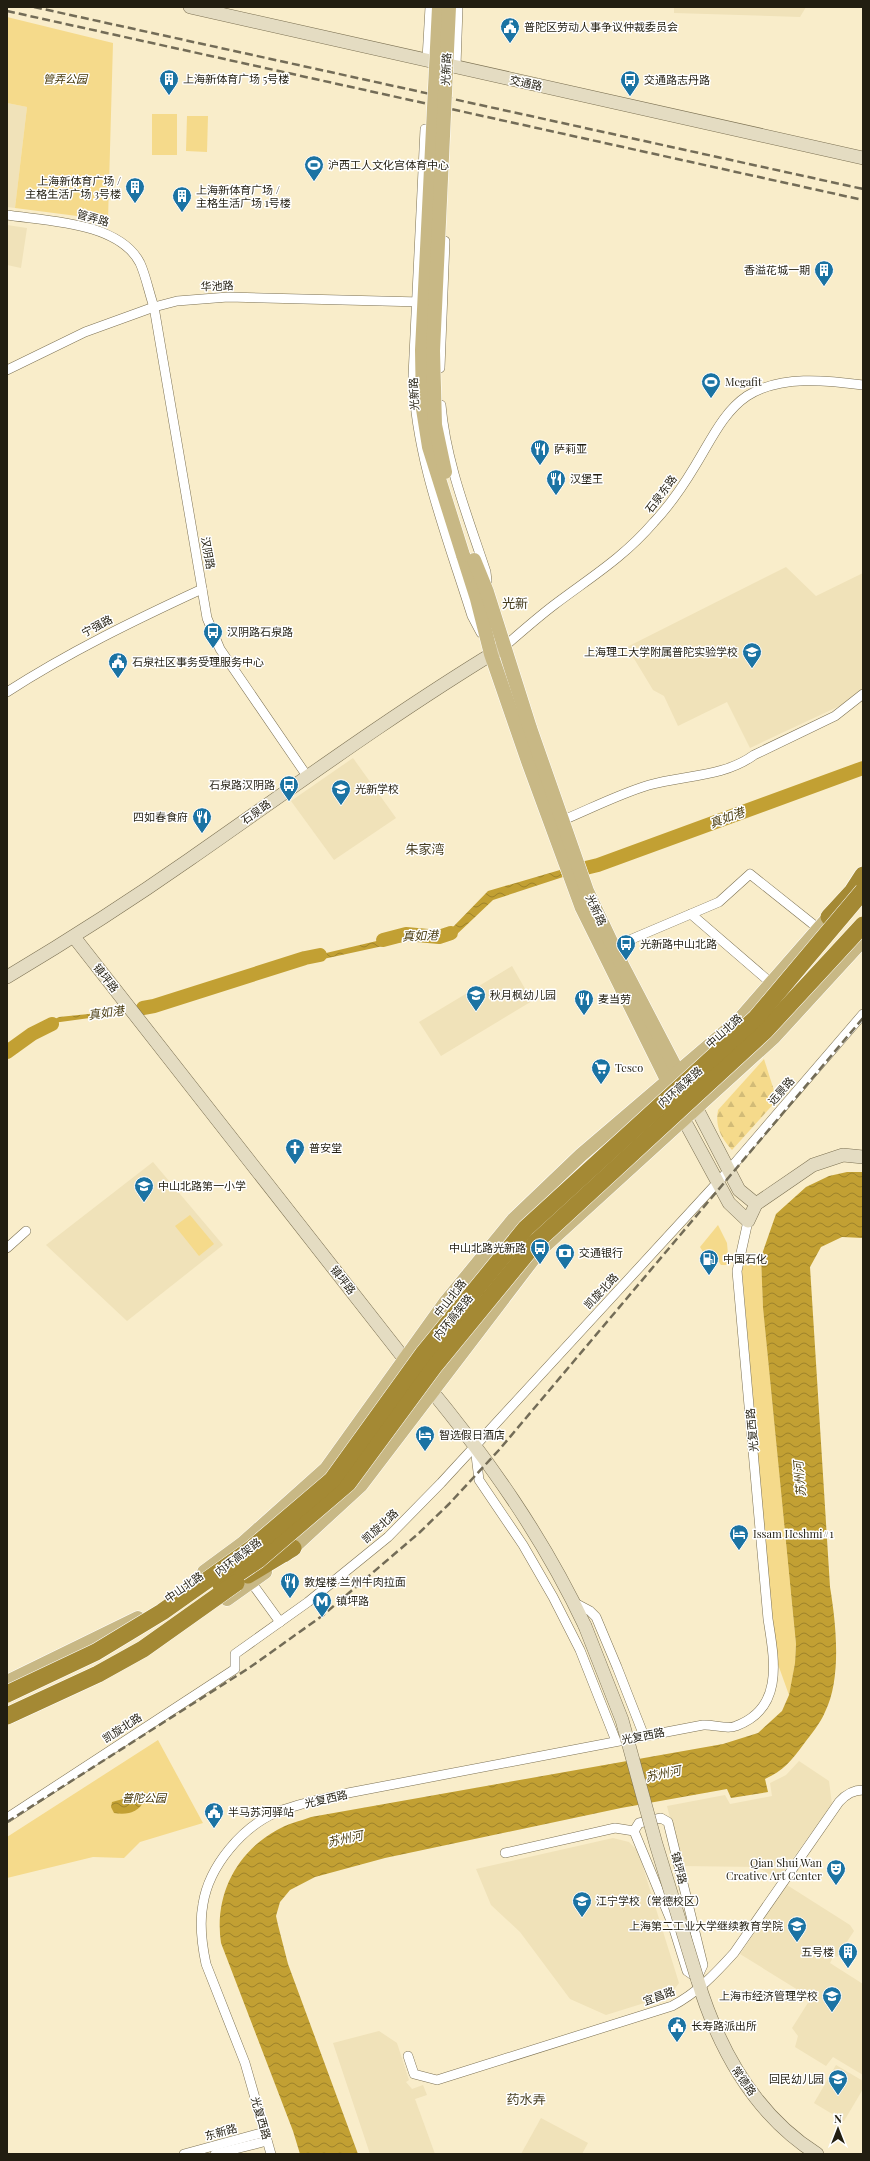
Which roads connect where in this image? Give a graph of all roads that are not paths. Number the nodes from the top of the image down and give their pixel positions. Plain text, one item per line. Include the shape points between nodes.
1 (190, 7) edge
2 (430, 7) edge
3 (439, 7) edge
4 (449, 7) edge
5 (458, 7) edge
6 (427, 59) junction
7 (456, 66) junction
8 (863, 158) edge
9 (7, 215) edge
10 (417, 302) junction
11 (442, 303) junction
12 (154, 307) junction
13 (7, 370) edge
14 (863, 384) edge
15 (467, 554) junction
16 (202, 589) junction
17 (487, 592) junction
18 (505, 646) junction
19 (491, 654) junction
20 (7, 692) edge
21 (863, 694) edge
22 (307, 776) junction
23 (561, 831) junction
24 (863, 870) edge
25 (576, 875) junction
26 (863, 875) edge
27 (857, 891) edge
28 (691, 914) junction
29 (824, 923) junction
30 (863, 925) edge
31 (74, 937) junction
32 (863, 940) edge
33 (613, 947) junction
34 (7, 977) edge
35 (771, 983) junction
36 (863, 1014) edge
37 (673, 1076) junction
38 (696, 1109) junction
39 (684, 1120) junction
40 (863, 1157) edge
41 (728, 1171) junction
42 (716, 1183) junction
43 (756, 1204) junction
44 (748, 1221) junction
45 (26, 1231) dead end
46 (7, 1248) edge
47 (405, 1359) junction
48 (432, 1392) junction
49 (475, 1446) junction
50 (293, 1548) joint
51 (247, 1580) junction
52 (573, 1602) junction
53 (280, 1622) junction
54 (7, 1682) edge
55 (7, 1694) edge
56 (7, 1705) edge
57 (7, 1715) edge
58 (644, 1736) junction
59 (616, 1741) junction
60 (863, 1790) edge
61 (7, 1818) edge
62 (634, 1830) junction
63 (505, 1853) dead end
64 (698, 1983) junction
65 (408, 2056) dead end
66 (266, 2136) junction
67 (184, 2154) edge
68 (215, 2154) edge
69 (271, 2154) edge
70 (817, 2154) edge

1 - 6 main road, 交通路
2 - 6 street
3 - 15 main road, 光新路, bridge via 422,388 429,446
4 - 15 main road, 光新路, bridge via 433,344 433,408 444,467
5 - 7 street
6 - 7 main road, 交通路
7 - 8 main road, 交通路
9 - 12 street, 管弄路 via 79,226 103,232 119,240 131,250 140,263
10 - 11 street, 华池路
10 - 11 street, 光新路 via 426,129 450,132
10 - 12 street, 华池路 via 228,297 202,298
10 - 19 street, 光新路 via 413,376 420,444 472,616
11 - 17 street, 光新路 via 439,375 443,428 451,464 486,572
12 - 13 street, 华池路 via 85,332
12 - 16 street, 汉阴路
14 - 18 street, 石泉东路 via 834,381 779,384 757,391 738,402 723,420 682,486 638,540
15 - 17 main road, 光新路
15 - 19 main road, 光新路
16 - 20 street, 宁强路 via 113,631 39,671
16 - 22 street, 汉阴路 via 207,618 220,649
17 - 18 main road, 光新路
18 - 19 main road, 石泉路
18 - 23 main road, 光新路
19 - 22 main road, 石泉路
19 - 23 main road, 光新路
21 - 23 street via 835,716 754,755 743,763 721,772 648,785
22 - 31 main road, 石泉路 via 189,860
23 - 25 main road, 光新路
24 - 29 main road, 中山北路 via 842,902
25 - 33 main road, 光新路
25 - 37 main road, 光新路 via 597,938
26 - 27 highway
27 - 29 highway
27 - 55 highway, 内环高架路, bridge via 756,1018 526,1228 423,1354 332,1480 251,1549 162,1612 96,1652
28 - 29 street via 719,902 750,874
28 - 33 street
28 - 35 street
29 - 35 main road, 中山北路
30 - 56 highway, 内环高架路, bridge via 765,1031 536,1242 435,1365 348,1483 258,1560 166,1622 104,1659
31 - 34 main road, 石泉路
31 - 47 main road, 镇坪路
32 - 38 main road via 774,1037
33 - 37 main road, 光新路
35 - 37 main road, 中山北路 via 739,1020
36 - 41 street, 远景路
37 - 38 main road, 光新路
37 - 39 main road, 光新路
37 - 47 main road, 中山北路 via 581,1155 514,1219 445,1303
38 - 39 main road
38 - 41 main road, 光新路
39 - 42 main road, 光新路
39 - 48 main road via 540,1250
40 - 43 main road via 843,1155 813,1165
41 - 42 street, 远景路
41 - 43 main road, 光新路 via 739,1190
42 - 44 main road, 光新路 via 729,1203
42 - 49 street, 凯旋北路
43 - 44 main road, 光复西路
44 - 58 street, 光复西路 via 737,1271 768,1619 774,1657 774,1683 760,1709 750,1719 735,1727 703,1725
45 - 46 street
47 - 48 main road, 镇坪路
47 - 54 main road, 中山北路 via 326,1469 242,1544 184,1588 130,1622
48 - 49 main road, 镇坪路
48 - 50 main road via 361,1485
49 - 52 main road, 镇坪路 via 537,1536
49 - 53 street, 凯旋北路 via 388,1536
49 - 59 street via 479,1480 523,1545 553,1597 583,1657
50 - 51 highway
51 - 53 street
51 - 57 highway, bridge via 143,1649 98,1674
52 - 58 street via 590,1611 596,1618
52 - 64 main road, 镇坪路, bridge via 622,1720
53 - 61 street, 凯旋北路 via 235,1654 235,1669
58 - 59 street, 光复西路
59 - 66 street, 光复西路 via 300,1804 276,1813 241,1837 219,1864 208,1884 201,1925 206,1964 245,2063
60 - 64 street, 宜昌路 via 845,1795 839,1802 734,1953
62 - 63 street via 615,1828
62 - 64 street via 672,1923 687,1971
62 - 64 street, 镇坪路 via 639,1823 661,1818 668,1822 704,1965
64 - 65 street, 宜昌路 via 687,1998 672,2006 437,2080 414,2074
64 - 70 main road, 常德路 via 729,2060 750,2092 792,2136
66 - 67 street, 东新路
66 - 68 street, 东新路
66 - 69 street, 光复西路

